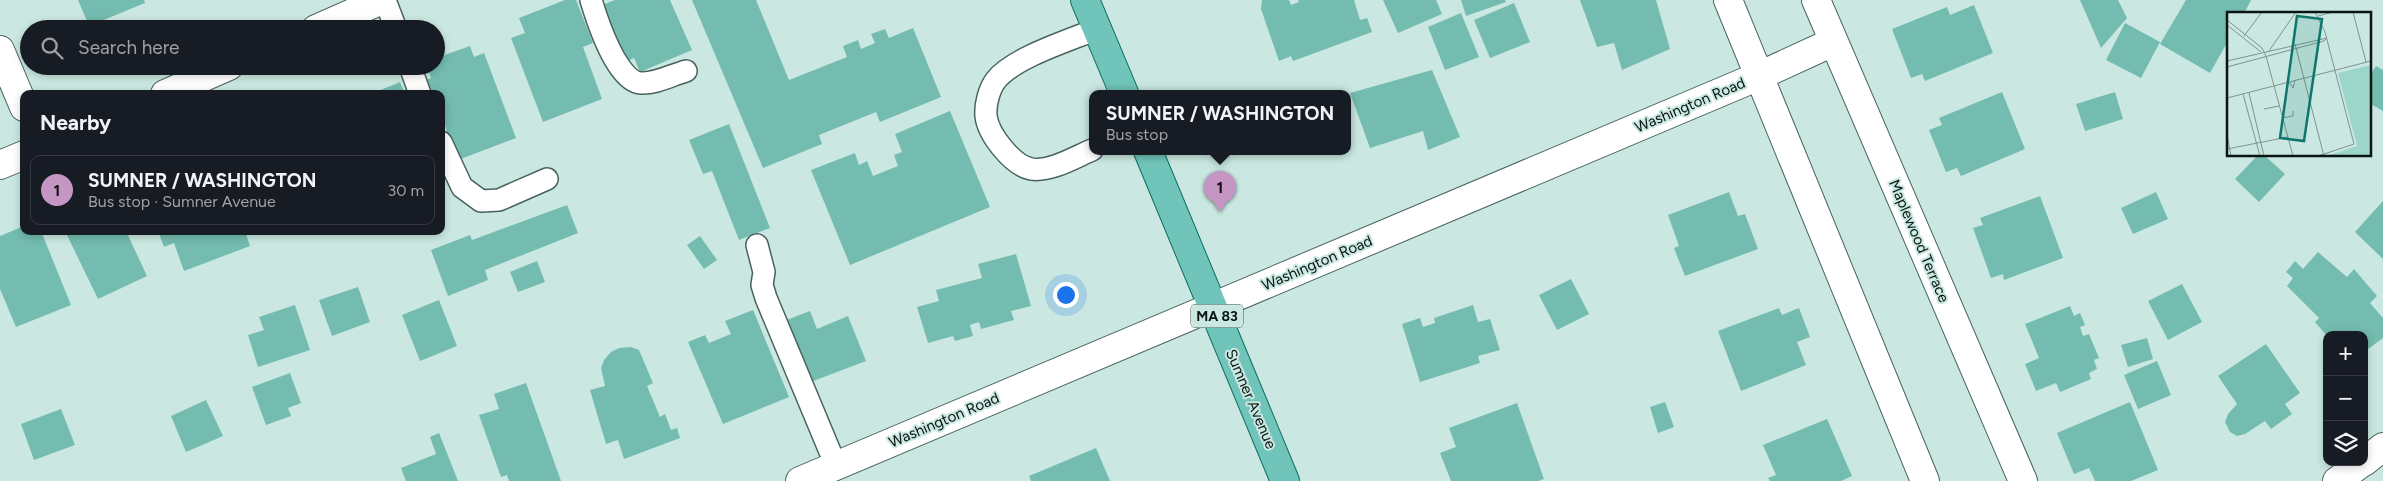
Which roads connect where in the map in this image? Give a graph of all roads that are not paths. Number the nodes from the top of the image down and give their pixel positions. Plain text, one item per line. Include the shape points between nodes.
1 (384, 0) edge
2 (592, 0) edge
3 (1085, 0) edge
4 (1728, 0) edge
5 (1816, 0) edge
6 (337, 20) edge
7 (392, 20) edge
8 (1097, 29) junction
9 (1833, 42) junction
10 (0, 50) edge
11 (686, 71) dead end
12 (208, 75) edge
13 (413, 75) edge
14 (1759, 76) junction
15 (174, 90) edge
16 (419, 90) edge
17 (1123, 90) edge
18 (20, 98) edge
19 (445, 151) edge
20 (1089, 151) edge
21 (1150, 155) edge
22 (20, 157) edge
23 (0, 165) edge
24 (547, 179) dead end
25 (758, 245) dead end
26 (1213, 307) junction
27 (2383, 447) edge
28 (2368, 459) edge
29 (836, 466) junction
30 (2358, 466) edge
31 (800, 481) edge
32 (1285, 481) edge
33 (1925, 481) edge
34 (2023, 481) edge
35 (2337, 481) edge

1 - 6 street
1 - 7 lane
2 - 11 lane via 614,60 628,78 640,84
3 - 8 main road
4 - 14 street
5 - 9 street, Maplewood Terrace
8 - 17 main road
8 - 20 lane via 1015,63 996,80 988,95 986,117 1006,153 1031,169 1049,167
9 - 14 street, Washington Road
9 - 34 street, Maplewood Terrace
10 - 18 street
12 - 15 street
13 - 16 lane
14 - 26 street, Washington Road
14 - 33 street
19 - 24 lane via 462,187 481,201 499,200
21 - 26 main road, Sumner Avenue / MA 83
22 - 23 street
25 - 29 lane via 766,298
26 - 29 street, Washington Road
26 - 32 main road, Sumner Avenue / MA 83
27 - 28 street
29 - 31 street, Washington Road
30 - 35 street

